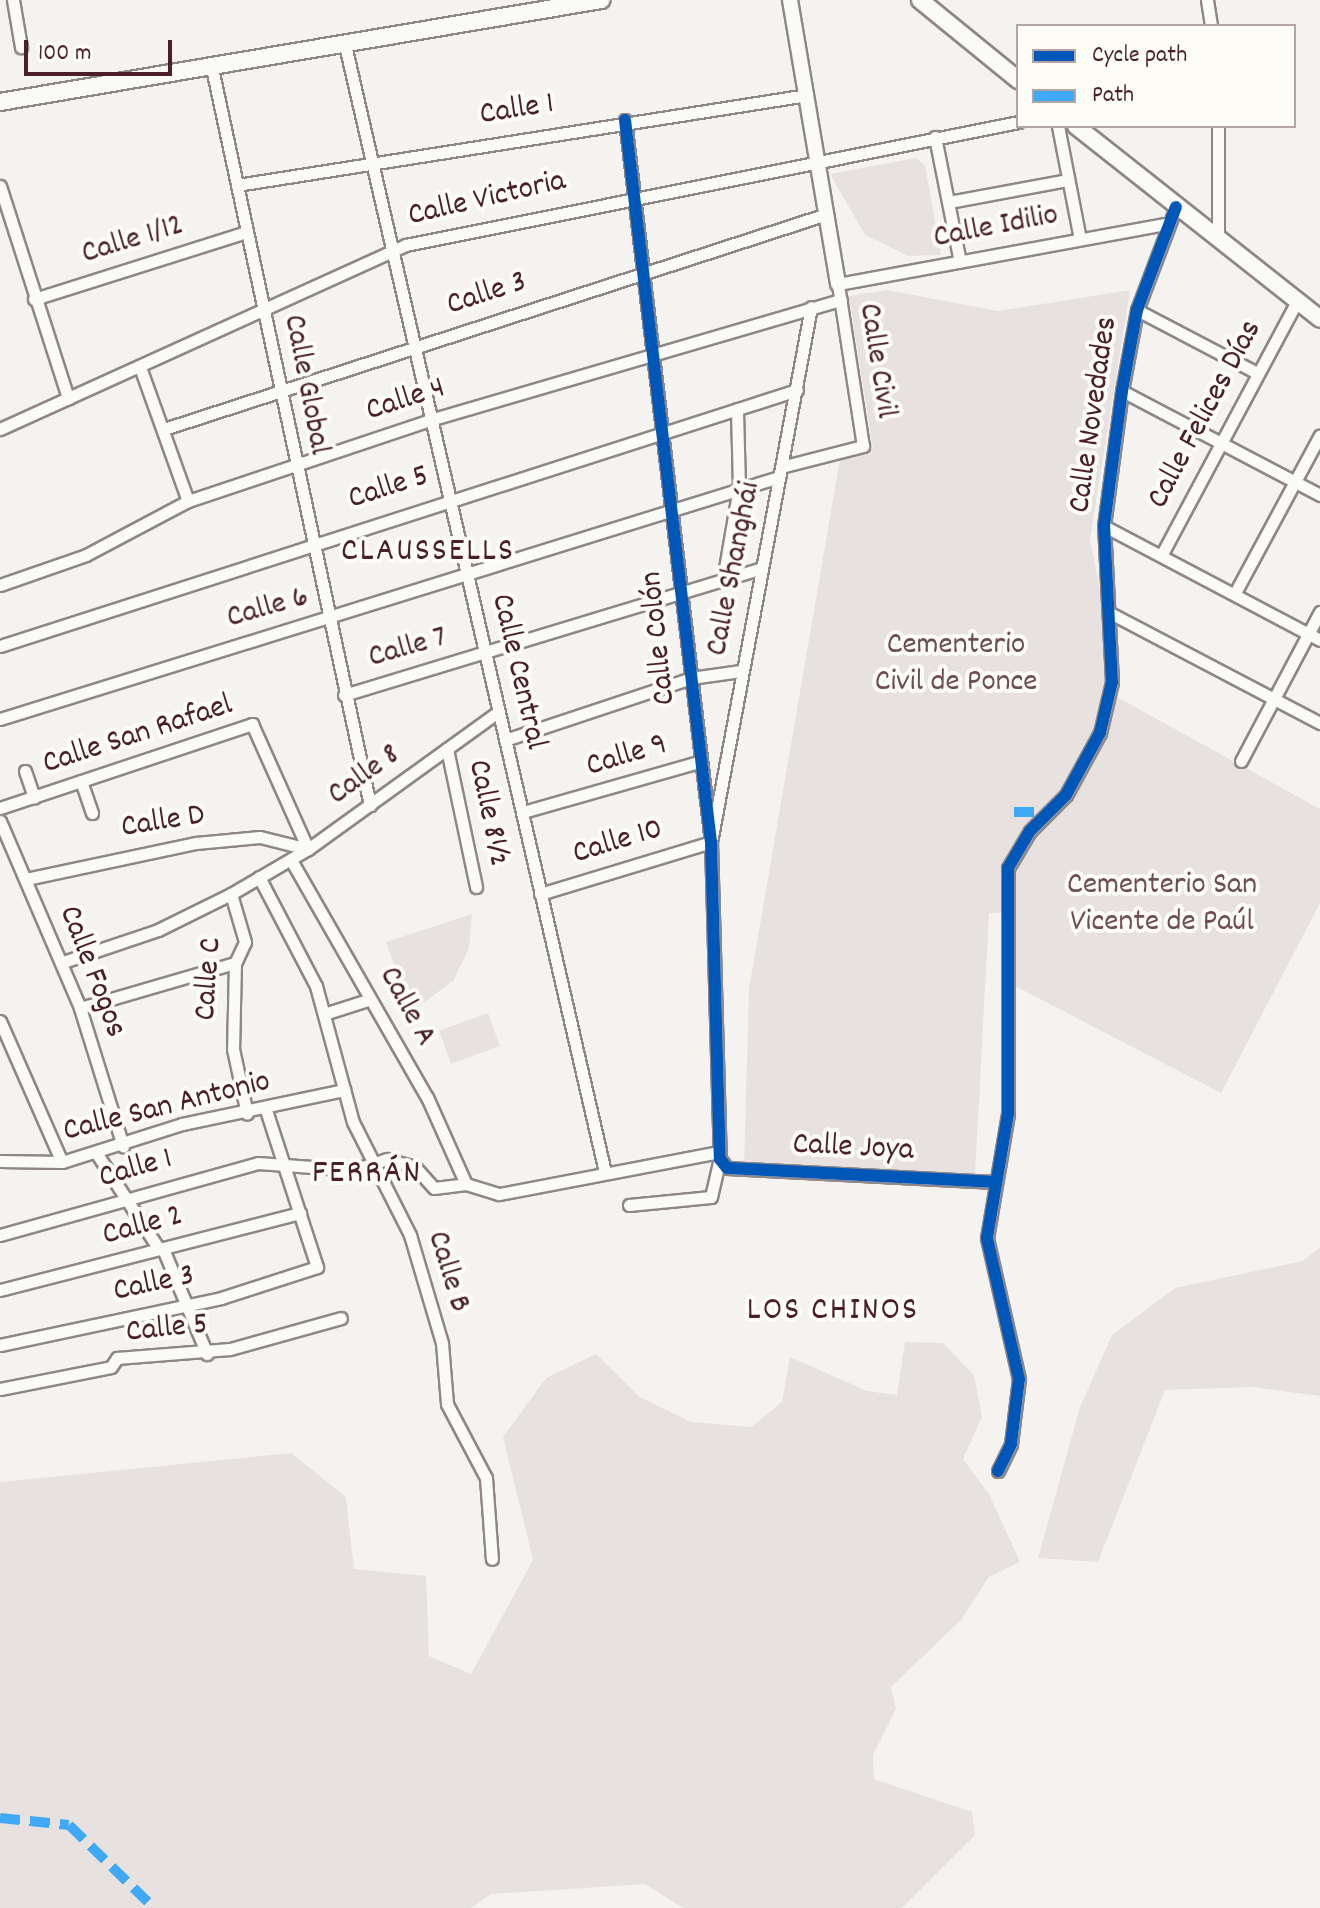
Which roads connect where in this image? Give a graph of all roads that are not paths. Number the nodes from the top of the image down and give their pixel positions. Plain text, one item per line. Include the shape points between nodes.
1 (13, 0) edge
2 (601, 0) edge
3 (790, 0) edge
4 (920, 0) edge
5 (1207, 0) edge
6 (567, 3) edge
7 (1211, 24) edge
8 (345, 45) junction
9 (21, 47) dead end
10 (212, 68) junction
11 (1016, 78) edge
12 (807, 95) junction
13 (0, 102) edge
14 (625, 120) junction
15 (1016, 122) edge
16 (1058, 128) edge
17 (1078, 128) edge
18 (1218, 128) edge
19 (935, 137) junction
20 (816, 157) junction
21 (371, 161) junction
22 (1068, 180) junction
23 (237, 185) junction
24 (0, 186) edge
25 (634, 193) junction
26 (949, 202) junction
27 (1176, 207) junction
28 (827, 214) junction
29 (1164, 224) junction
30 (247, 232) junction
31 (1080, 239) junction
32 (1218, 240) junction
33 (393, 250) junction
34 (960, 262) junction
35 (643, 272) junction
36 (838, 284) junction
37 (34, 299) junction
38 (841, 300) junction
39 (1297, 301) junction
40 (811, 307) junction
41 (264, 308) junction
42 (1137, 310) junction
43 (1320, 319) edge
44 (413, 346) junction
45 (654, 351) junction
46 (140, 367) junction
47 (1257, 373) junction
48 (283, 390) junction
49 (797, 390) junction
50 (1122, 391) junction
51 (68, 398) junction
52 (737, 409) junction
53 (430, 420) junction
54 (0, 429) edge
55 (164, 429) junction
56 (661, 432) junction
57 (1320, 435) edge
58 (1221, 442) junction
59 (863, 446) joint
60 (294, 466) junction
61 (780, 472) junction
62 (1295, 482) junction
63 (739, 487) junction
64 (1320, 495) edge
65 (448, 498) junction
66 (188, 501) junction
67 (672, 510) junction
68 (1104, 526) junction
69 (310, 543) junction
70 (1162, 554) junction
71 (761, 568) junction
72 (724, 574) junction
73 (467, 576) junction
74 (0, 585) edge
75 (681, 587) junction
76 (1235, 593) junction
77 (1320, 612) edge
78 (1112, 614) junction
79 (326, 619) junction
80 (1308, 634) junction
81 (1320, 640) edge
82 (0, 646) edge
83 (486, 653) junction
84 (741, 671) junction
85 (691, 678) junction
86 (344, 695) junction
87 (1275, 699) junction
88 (498, 712) junction
89 (0, 719) edge
90 (1320, 723) edge
91 (505, 740) junction
92 (447, 749) junction
93 (1241, 761) dead end
94 (699, 762) junction
95 (25, 771) dead end
96 (81, 781) junction
97 (34, 797) junction
98 (370, 805) junction
99 (0, 808) edge
100 (523, 812) junction
101 (92, 813) dead end
102 (0, 821) edge
103 (711, 842) junction
104 (308, 849) junction
105 (291, 860) junction
106 (259, 877) junction
107 (26, 879) junction
108 (476, 887) dead end
109 (234, 892) junction
110 (540, 894) junction
111 (63, 962) junction
112 (235, 963) junction
113 (368, 1000) junction
114 (80, 1008) junction
115 (324, 1014) junction
116 (0, 1021) edge
117 (344, 1090) junction
118 (266, 1110) junction
119 (247, 1114) junction
120 (123, 1146) junction
121 (97, 1154) junction
122 (719, 1156) junction
123 (0, 1161) edge
124 (62, 1162) junction
125 (287, 1163) junction
126 (372, 1163) junction
127 (605, 1172) junction
128 (995, 1182) junction
129 (466, 1184) junction
130 (125, 1201) junction
131 (629, 1205) dead end
132 (300, 1213) junction
133 (0, 1235) edge
134 (161, 1249) junction
135 (0, 1290) edge
136 (186, 1303) junction
137 (341, 1318) dead end
138 (0, 1345) edge
139 (207, 1354) junction
140 (0, 1389) edge
141 (998, 1471) dead end
142 (492, 1559) dead end

1 - 9 street
2 - 6 main road
3 - 12 street
4 - 11 main road
5 - 7 street
6 - 8 main road
8 - 10 main road
8 - 21 street, Calle Central
10 - 13 main road
10 - 23 street, Calle Global
12 - 14 street, Calle 1
12 - 20 street
14 - 21 street, Calle 1
14 - 25 street, Calle Colón
15 - 19 street, Calle Victoria
16 - 22 street
17 - 27 main road
18 - 32 street
19 - 20 street, Calle Victoria
19 - 26 street
20 - 25 street, Calle Victoria
20 - 28 street
21 - 23 street, Calle 1
21 - 33 street, Calle Central
22 - 26 street
22 - 31 street
23 - 30 street, Calle Global
24 - 37 street
25 - 33 street, Calle Victoria
25 - 35 street, Calle Colón
26 - 34 street
27 - 29 street, Calle Novedades
27 - 32 main road
28 - 35 street, Calle 3
28 - 36 street
29 - 31 street, Calle Idilio
29 - 42 street, Calle Novedades
30 - 37 street, Calle 1/12
30 - 41 street, Calle Global
31 - 34 street, Calle Idilio
32 - 39 main road
33 - 41 street, Calle Victoria
33 - 44 street, Calle Central
34 - 36 street, Calle Idilio
35 - 44 street, Calle 3
35 - 45 street, Calle Colón
36 - 38 street, Calle Civil
37 - 51 street
38 - 40 street, Calle 4
38 - 59 street, Calle Civil
39 - 43 main road
39 - 47 street, Calle Felices Días
40 - 45 street, Calle 4
40 - 49 street, Calle Shanghái
41 - 46 street, Calle Victoria
41 - 48 street, Calle Global
42 - 47 street
42 - 50 street, Calle Novedades
44 - 48 street, Calle 3
44 - 53 street, Calle Central
45 - 53 street, Calle 4
45 - 56 street, Calle Colón
46 - 51 street, Calle Victoria
46 - 55 street
47 - 58 street, Calle Felices Días
48 - 55 street, Calle 3
48 - 60 street, Calle Global
49 - 52 street, Calle 5
49 - 61 street, Calle Shanghái
50 - 58 street
50 - 68 street, Calle Novedades
51 - 54 street, Calle Victoria
52 - 56 street, Calle 5
52 - 63 street
53 - 60 street, Calle 4
53 - 65 street, Calle Central
55 - 66 street
56 - 65 street, Calle 5
56 - 67 street, Calle Colón
57 - 62 street
58 - 62 street
58 - 70 street, Calle Felices Días
59 - 61 street, Calle 6
60 - 66 street, Calle 4
60 - 69 street, Calle Global
61 - 63 street, Calle 6
61 - 71 street, Calle Shanghái
62 - 64 street
62 - 76 street
63 - 67 street, Calle 6
63 - 72 street
65 - 69 street, Calle 5
65 - 73 street, Calle Central
66 - 74 street, Calle 4 via 86,555
67 - 73 street, Calle 6
67 - 75 street, Calle Colón
68 - 70 street
68 - 78 street, Calle Novedades
69 - 79 street, Calle Global
69 - 82 street, Calle 5
70 - 76 street
71 - 72 street, Calle 7
71 - 84 street, Calle Shanghái
72 - 75 street, Calle 7
73 - 79 street, Calle 6
73 - 83 street, Calle Central
75 - 83 street, Calle 7
75 - 85 street, Calle Colón
76 - 80 street
77 - 80 street
78 - 87 street
78 - 128 street, Calle Novedades via 1112,682 1100,733 1066,795 1023,839 1008,868 1008,1114
79 - 86 street, Calle Global
79 - 89 street, Calle 6
80 - 81 street
80 - 87 street
83 - 86 street, Calle 7
83 - 88 street, Calle Central
84 - 85 street
84 - 103 street, Calle Shanghái
85 - 91 street
85 - 94 street, Calle Colón
86 - 98 street, Calle Global
87 - 90 street
87 - 93 street
88 - 91 street, Calle Central
88 - 92 street, Calle 8
91 - 100 street, Calle Central
92 - 98 street, Calle 8
92 - 108 street, Calle 8½
94 - 100 street, Calle 9
94 - 103 street, Calle Colón
95 - 97 street
96 - 97 street, Calle San Rafael
96 - 101 street
96 - 104 street, Calle San Rafael via 252,724
97 - 99 street, Calle San Rafael
98 - 104 street, Calle 8
100 - 110 street, Calle Central
102 - 107 street, Calle Fogos
103 - 110 street, Calle 10
103 - 122 street, Calle Colón
104 - 105 street, Calle 8
104 - 107 street, Calle D via 260,837 196,843
105 - 106 street, Calle 8
105 - 113 street, Calle A
106 - 109 street, Calle 8
106 - 115 street, Calle B
107 - 111 street, Calle Fogos
109 - 111 street via 158,930
109 - 112 street, Calle C via 245,942
110 - 127 street, Calle Central
111 - 114 street, Calle Fogos
112 - 114 street
112 - 119 street, Calle C via 233,1049
113 - 115 street
113 - 129 street, Calle A via 427,1097
114 - 120 street, Calle Fogos
115 - 117 street, Calle B
116 - 124 street
117 - 118 street, Calle San Antonio
117 - 126 street, Calle B
118 - 119 street, Calle San Antonio
118 - 125 street
119 - 120 street, Calle San Antonio via 182,1124
120 - 121 street, Calle San Antonio
121 - 124 street, Calle San Antonio
121 - 130 street
122 - 127 street
122 - 128 street, Calle Joya via 727,1168
122 - 131 street, Calle Colón via 711,1197
123 - 124 street, Calle San Antonio
125 - 126 street, Calle 1 via 349,1170
125 - 130 street, Calle 1 via 258,1163
125 - 132 street
126 - 129 street, Calle 1 via 407,1163 434,1188
126 - 142 street, Calle B via 423,1276 442,1343 447,1404 486,1478
127 - 129 street via 553,1189 499,1194
128 - 141 street, Calle Novedades via 988,1249 1019,1379 1011,1444
130 - 133 street, Calle 1
130 - 134 street
132 - 134 street, Calle 2
132 - 136 street, Calle 3 via 317,1267
134 - 135 street, Calle 2
134 - 136 street
136 - 138 street, Calle 3
136 - 139 street
137 - 139 street, Calle 5
139 - 140 street, Calle 5 via 117,1358 111,1367

